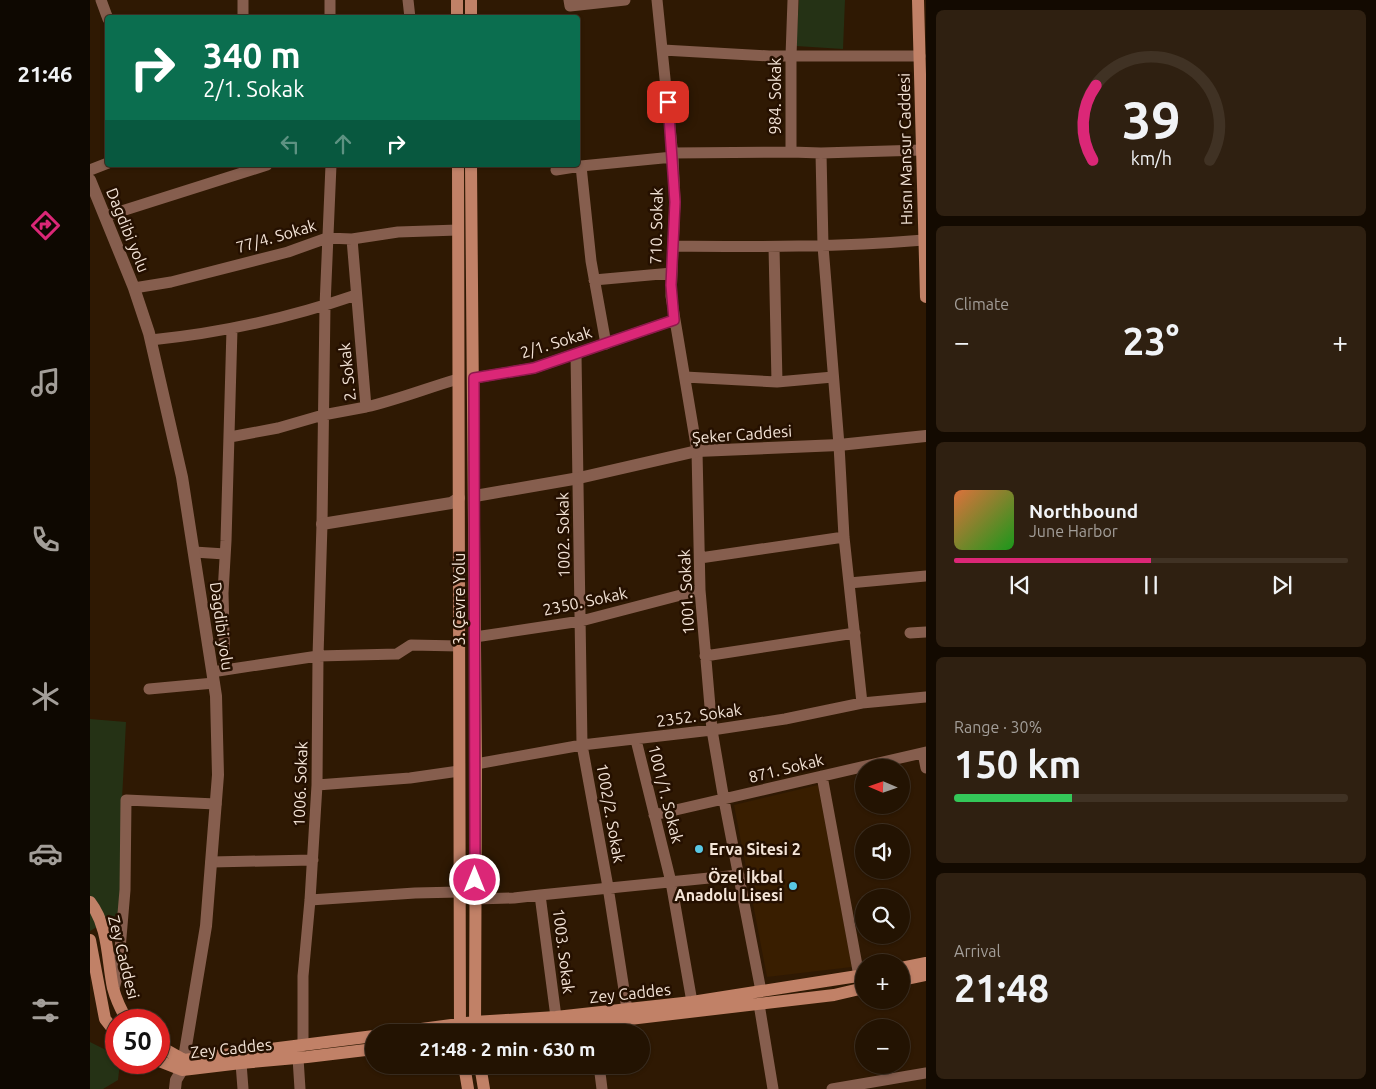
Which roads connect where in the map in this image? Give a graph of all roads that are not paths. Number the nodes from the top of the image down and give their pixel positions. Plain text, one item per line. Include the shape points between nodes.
1 (102, 0) edge
2 (243, 0) edge
3 (330, 0) edge
4 (408, 0) edge
5 (457, 0) edge
6 (471, 0) edge
7 (625, 0) edge
8 (657, 0) edge
9 (793, 0) edge
10 (918, 0) edge
11 (570, 3) edge
12 (107, 15) edge
13 (243, 15) edge
14 (330, 15) edge
15 (410, 15) edge
16 (457, 15) edge
17 (471, 15) edge
18 (663, 50) junction
19 (791, 56) junction
20 (920, 56) junction
21 (922, 150) junction
22 (791, 152) junction
23 (821, 153) junction
24 (672, 155) junction
25 (105, 164) edge
26 (580, 166) joint
27 (251, 167) edge
28 (331, 167) edge
29 (458, 167) edge
30 (471, 167) edge
31 (574, 167) edge
32 (236, 169) edge
33 (90, 170) edge
34 (556, 170) dead end
35 (90, 180) edge
36 (106, 216) junction
37 (458, 230) junction
38 (327, 238) junction
39 (352, 239) junction
40 (924, 240) junction
41 (674, 246) junction
42 (823, 246) junction
43 (774, 248) junction
44 (672, 273) junction
45 (594, 280) junction
46 (134, 288) junction
47 (356, 295) junction
48 (926, 297) edge
49 (324, 306) junction
50 (674, 320) junction
51 (232, 330) junction
52 (151, 340) junction
53 (606, 344) junction
54 (576, 354) junction
55 (685, 377) junction
56 (833, 377) junction
57 (474, 378) junction
58 (458, 379) junction
59 (777, 382) junction
60 (366, 407) junction
61 (323, 415) junction
62 (926, 436) edge
63 (230, 437) junction
64 (839, 445) junction
65 (697, 451) junction
66 (579, 478) junction
67 (475, 496) junction
68 (459, 498) junction
69 (322, 524) junction
70 (844, 537) junction
71 (194, 552) junction
72 (225, 554) junction
73 (700, 558) junction
74 (926, 576) edge
75 (849, 583) junction
76 (700, 590) junction
77 (581, 622) junction
78 (926, 632) edge
79 (855, 633) junction
80 (910, 633) dead end
81 (475, 637) junction
82 (459, 646) junction
83 (318, 656) junction
84 (705, 656) junction
85 (217, 675) junction
86 (149, 689) dead end
87 (926, 697) edge
88 (862, 703) junction
89 (712, 730) junction
90 (636, 740) junction
91 (582, 746) junction
92 (924, 752) edge
93 (476, 764) junction
94 (926, 768) edge
95 (459, 771) junction
96 (822, 776) junction
97 (318, 784) junction
98 (724, 800) junction
99 (216, 804) junction
100 (654, 815) junction
101 (313, 860) junction
102 (211, 862) junction
103 (739, 875) junction
104 (671, 882) junction
105 (608, 887) junction
106 (459, 892) junction
107 (540, 895) junction
108 (475, 899) junction
109 (310, 900) junction
110 (90, 902) edge
111 (90, 940) edge
112 (857, 954) edge
113 (926, 963) edge
114 (910, 966) edge
115 (926, 975) edge
116 (910, 978) edge
117 (855, 981) edge
118 (855, 984) edge
119 (114, 989) junction
120 (761, 991) junction
121 (692, 1002) junction
122 (759, 1004) junction
123 (121, 1009) edge
124 (627, 1009) junction
125 (556, 1017) junction
126 (105, 1018) edge
127 (460, 1024) edge
128 (474, 1024) edge
129 (504, 1024) edge
130 (622, 1024) edge
131 (365, 1037) edge
132 (303, 1045) junction
133 (365, 1050) edge
134 (170, 1055) edge
135 (298, 1058) junction
136 (241, 1062) junction
137 (170, 1063) edge
138 (183, 1065) junction
139 (926, 1073) edge
140 (466, 1074) edge
141 (482, 1074) edge
142 (600, 1074) edge
143 (175, 1089) edge
144 (243, 1089) edge
145 (300, 1089) edge
146 (468, 1089) edge
147 (484, 1089) edge
148 (602, 1089) edge
149 (773, 1089) edge
150 (832, 1089) edge

1 - 12 street
2 - 13 street
3 - 14 street
4 - 15 street
5 - 16 main road
6 - 17 main road
7 - 11 street
8 - 18 street, 710. Sokak
9 - 19 street, 984. Sokak
10 - 20 main road, Hısnı Mansur Caddesi
18 - 19 street
18 - 24 street, 710. Sokak
19 - 20 street
19 - 22 street, 984. Sokak
20 - 21 main road, Hısnı Mansur Caddesi
21 - 23 street, 984. Sokak
21 - 40 main road, Hısnı Mansur Caddesi
22 - 23 street, 984. Sokak
22 - 24 street
23 - 42 street
24 - 26 street
24 - 41 street, 710. Sokak
25 - 33 street
26 - 45 street
27 - 32 street
28 - 38 street, 1006. Sokak
29 - 37 main road, 3. Çevre Yolu
30 - 57 main road, 3. Çevre Yolu
31 - 34 street
32 - 36 street
35 - 36 street, Dagdibi yolu
36 - 46 street, Dagdibi yolu
37 - 39 street, 77/4. Sokak via 398,232
37 - 58 main road, 3. Çevre Yolu
38 - 39 street, 77/4. Sokak
38 - 46 street, 77/4. Sokak via 288,252 171,282
38 - 49 street, 1006. Sokak
39 - 47 street, 2. Sokak
40 - 42 street
40 - 48 main road, Hısnı Mansur Caddesi
41 - 43 street
41 - 44 street, 710. Sokak
42 - 43 street
42 - 56 street
43 - 59 street
44 - 45 street
44 - 50 street, 710. Sokak
45 - 53 street
46 - 52 street, Dagdibi yolu
47 - 49 street
47 - 60 street, 2. Sokak
49 - 51 street
49 - 61 street, 1006. Sokak
50 - 53 street, 2/1. Sokak
50 - 55 street, 710. Sokak
51 - 52 street
51 - 63 street
52 - 71 street, Dagdibi yolu via 182,477
53 - 54 street, 2/1. Sokak
54 - 57 street, 2/1. Sokak via 534,368
54 - 66 street, 1002. Sokak
55 - 59 street
55 - 65 street, 710. Sokak
56 - 59 street
56 - 64 street
57 - 67 main road, 3. Çevre Yolu
58 - 60 street, 2. Sokak
58 - 68 main road, 3. Çevre Yolu
60 - 61 street
61 - 63 street
61 - 69 street, 1006. Sokak
62 - 64 street, Şeker Caddesi
63 - 72 street
64 - 65 street, Şeker Caddesi
64 - 70 street
65 - 66 street, Şeker Caddesi
65 - 73 street, 1001. Sokak
66 - 67 street, Şeker Caddesi
66 - 77 street, 1002. Sokak
67 - 81 main road, 3. Çevre Yolu
68 - 69 street via 451,503
68 - 82 main road, 3. Çevre Yolu
69 - 83 street, 1006. Sokak
70 - 73 street
70 - 75 street
71 - 72 street
71 - 85 street, Dagdibi yolu
72 - 85 street
73 - 76 street, 1001. Sokak
74 - 75 street
75 - 79 street
76 - 77 street, 2350. Sokak
76 - 84 street, 1001. Sokak
77 - 81 street, 2350. Sokak
77 - 91 street, 1002/2. Sokak
78 - 80 street
79 - 84 street
79 - 88 street
81 - 93 main road, 3. Çevre Yolu
82 - 83 street via 411,644 397,654
82 - 95 main road, 3. Çevre Yolu
83 - 85 street
83 - 97 street, 1006. Sokak
84 - 89 street, 1001. Sokak
85 - 86 street
85 - 99 street, Dagdibi yolu
87 - 88 street, 2352. Sokak
88 - 89 street, 2352. Sokak
89 - 90 street, 2352. Sokak
89 - 98 street, 1001. Sokak
90 - 91 street, 2352. Sokak
90 - 100 street, 1001/1. Sokak
91 - 93 street, 2352. Sokak
91 - 105 street, 1002/2. Sokak
92 - 94 street
92 - 96 street, 871. Sokak
93 - 108 main road, 3. Çevre Yolu
95 - 97 street
95 - 106 main road, 3. Çevre Yolu
96 - 98 street, 871. Sokak
96 - 112 street
97 - 101 street, 1006. Sokak
98 - 100 street, 871. Sokak
98 - 103 street, 1001. Sokak
99 - 102 street, Dagdibi yolu
99 - 119 street via 126,800 125,890
100 - 104 street, 1001/1. Sokak
101 - 102 street
101 - 109 street, 1006. Sokak
102 - 138 street, Dagdibi yolu via 206,926
103 - 104 street
103 - 120 street, 1001. Sokak
104 - 105 street
104 - 121 street, 1001/1. Sokak
105 - 107 street
105 - 124 street, 1002/2. Sokak
106 - 109 street
106 - 127 main road, 3. Çevre Yolu
107 - 108 street, 1003. Sokak
107 - 125 street, 1003. Sokak
108 - 128 main road, 3. Çevre Yolu
109 - 132 street, 1006. Sokak via 303,976
110 - 119 main road, Zey Caddesi via 104,930
111 - 126 main road, Zey Caddesi
113 - 114 main road
115 - 116 main road
117 - 120 main road, Zey Caddes
118 - 122 main road, Zey Caddes via 834,995
119 - 123 main road, Zey Caddesi
120 - 121 main road, Zey Caddes
121 - 124 main road, Zey Caddes
122 - 130 main road, Zey Caddes
122 - 149 street
124 - 125 main road, Zey Caddes
125 - 129 main road, Zey Caddes
131 - 132 main road, Zey Caddes
132 - 138 main road, Zey Caddes
133 - 135 main road, Zey Caddes
134 - 138 main road
135 - 136 main road, Zey Caddes
135 - 145 street
136 - 138 main road, Zey Caddes
136 - 144 street
137 - 138 main road
138 - 143 street, Dagdibi yolu
139 - 150 street
140 - 146 main road
141 - 147 main road
142 - 148 street

